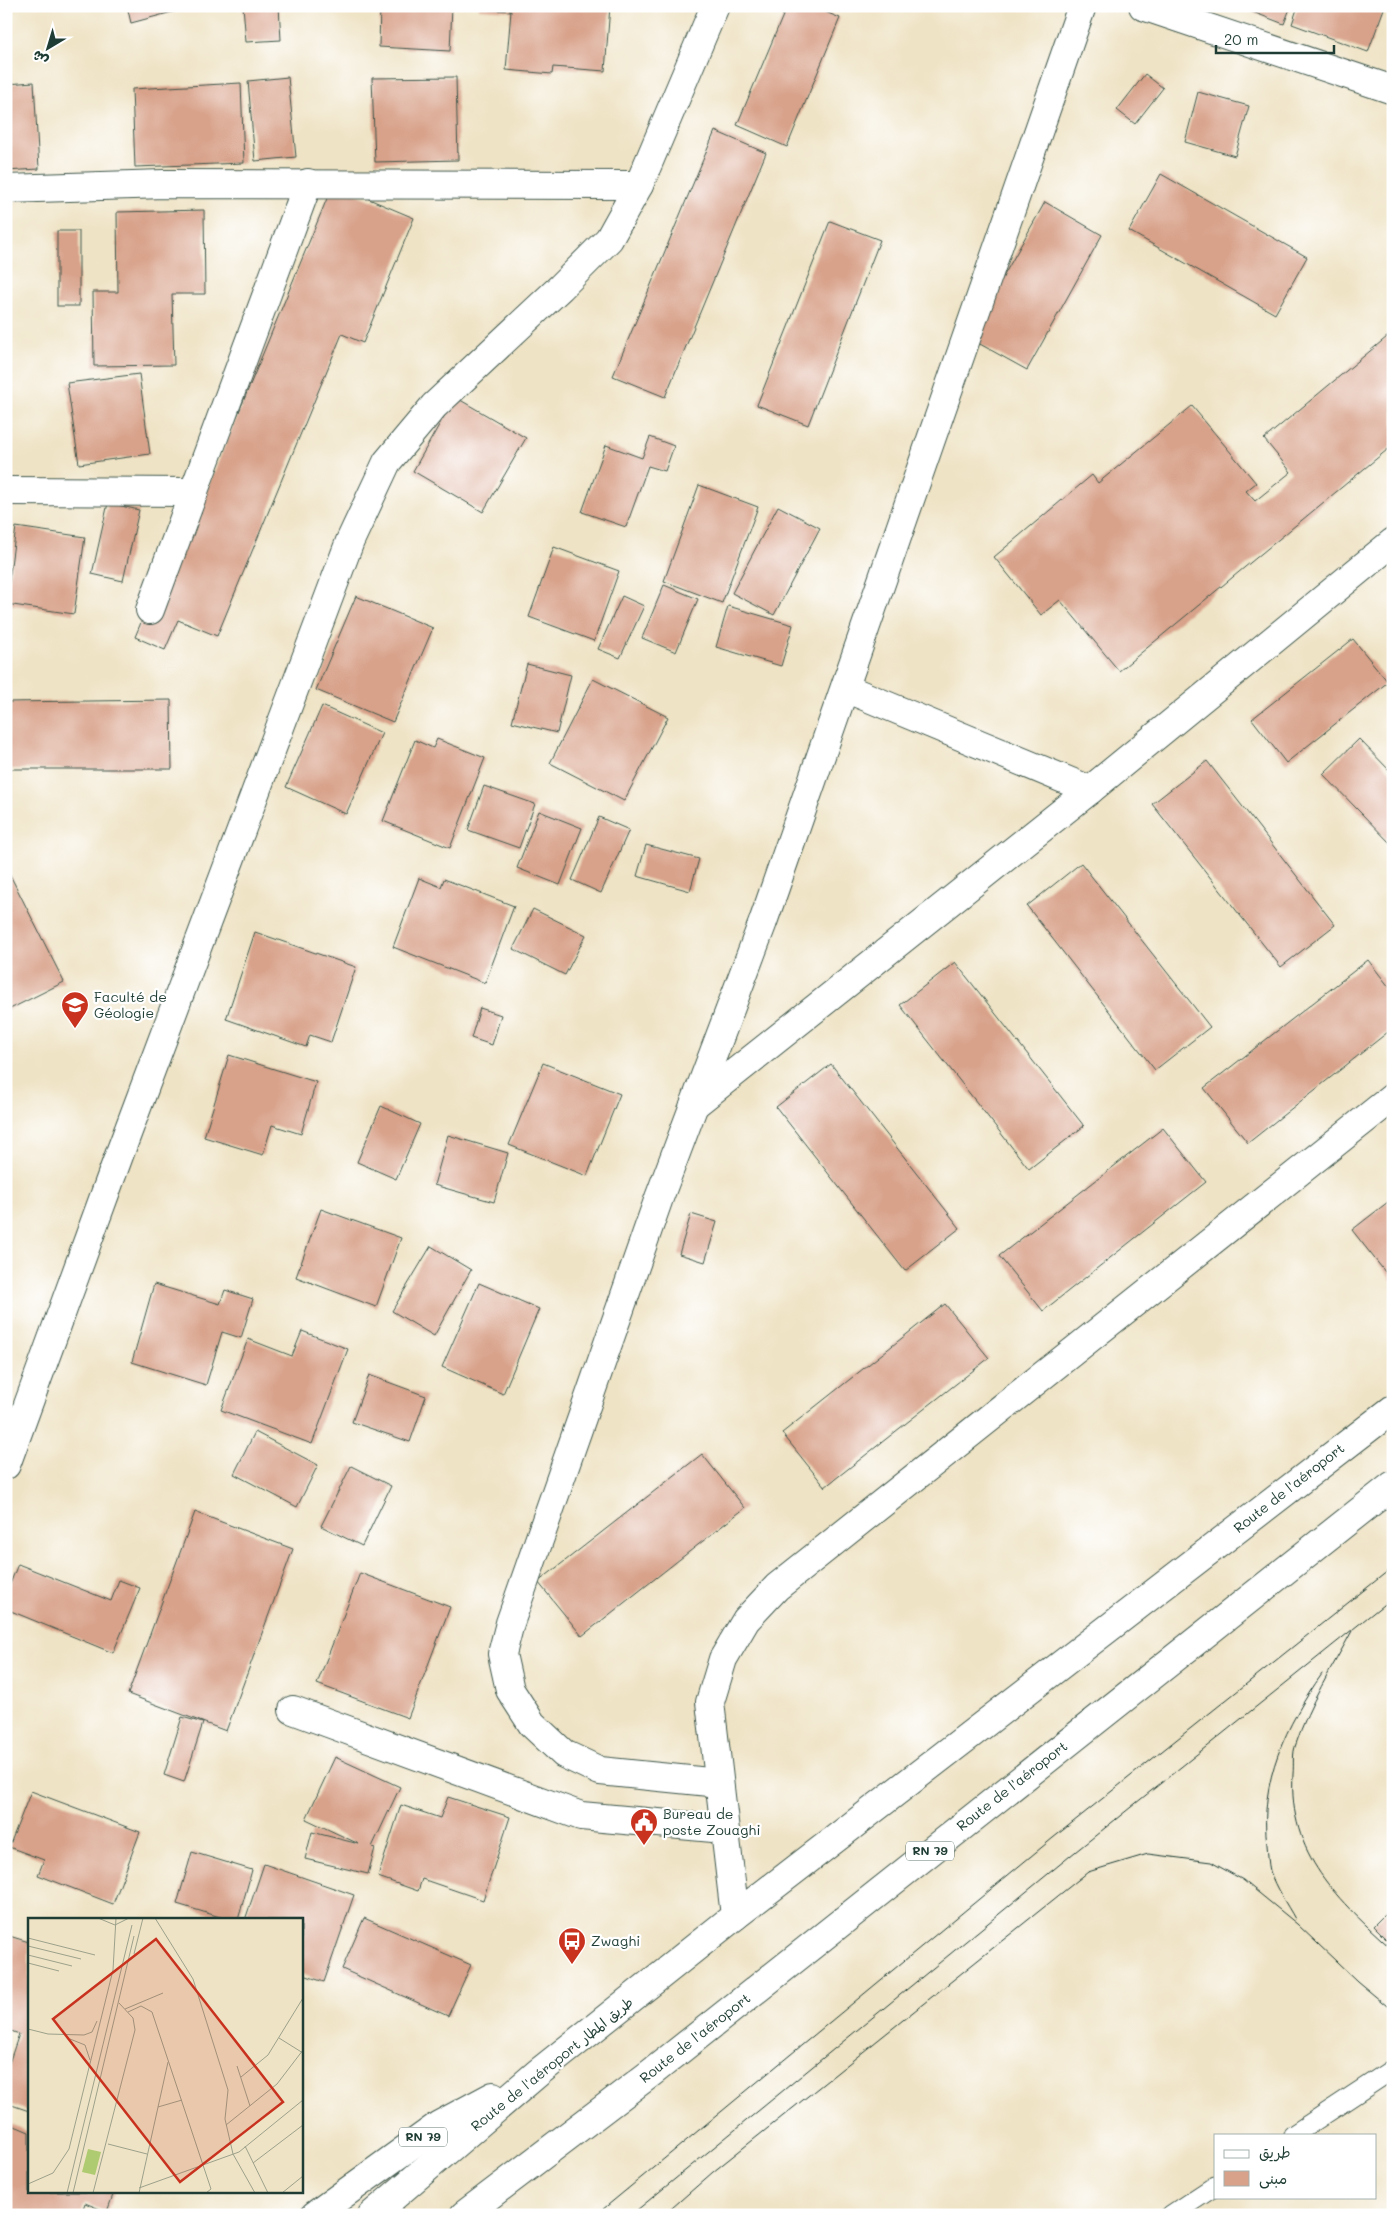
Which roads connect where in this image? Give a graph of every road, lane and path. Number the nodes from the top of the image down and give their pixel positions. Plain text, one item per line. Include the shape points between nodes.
1 (715, 6) edge
2 (1082, 6) edge
3 (1143, 6) edge
4 (1393, 90) edge
5 (308, 183) junction
6 (639, 186) junction
7 (6, 189) edge
8 (6, 491) edge
9 (194, 492) junction
10 (1393, 542) edge
11 (150, 610) dead end
12 (844, 688) junction
13 (1090, 790) junction
14 (1393, 1097) edge
15 (694, 1105) junction
16 (1393, 1408) edge
17 (6, 1466) edge
18 (1393, 1485) edge
19 (293, 1710) dead end
20 (719, 1783) junction
21 (724, 1829) junction
22 (735, 1916) junction
23 (1393, 2069) edge
24 (539, 2072) junction
25 (651, 2073) junction
26 (1295, 2134) edge
27 (1214, 2187) edge
28 (315, 2215) edge
29 (372, 2215) edge
30 (464, 2215) edge
31 (490, 2215) edge
32 (1171, 2215) edge

1 - 6 main road
2 - 12 main road
3 - 4 main road
5 - 6 main road
5 - 7 main road
5 - 9 main road
6 - 17 main road via 609,239 434,406 387,462 347,551 121,1150
8 - 9 main road
9 - 11 main road
10 - 13 main road
12 - 13 main road
12 - 15 main road
13 - 15 main road
14 - 20 main road via 777,1587 746,1620 723,1659 710,1702
15 - 20 main road via 523,1586 502,1654 510,1690 532,1724 564,1754 600,1771
16 - 22 main road, Route de l'aéroport / RN 79
18 - 25 main road, Route de l'aéroport / RN 79
19 - 21 main road via 581,1816
20 - 21 main road
21 - 22 main road
22 - 24 main road, Route de l'aéroport طريق المطار / RN 79
23 - 26 lane
24 - 28 main road, RN 79 via 440,2125
24 - 29 main road, Route de l'aéroport طريق المطار / RN 79
25 - 30 main road, Route de l'aéroport / RN 79
25 - 31 main road, RN 79
27 - 32 lane

